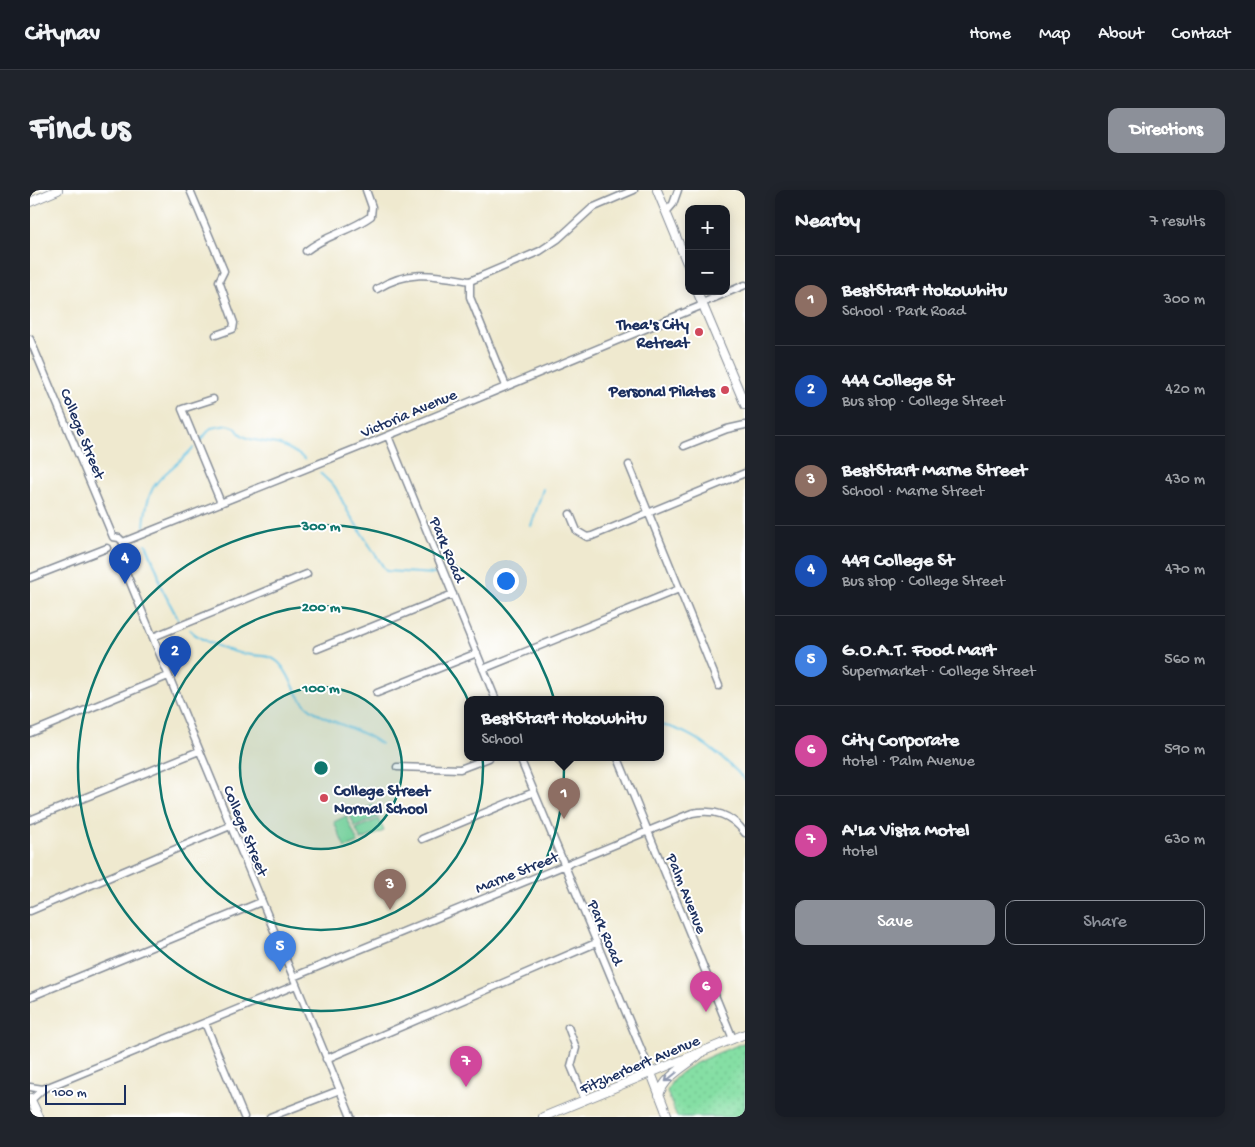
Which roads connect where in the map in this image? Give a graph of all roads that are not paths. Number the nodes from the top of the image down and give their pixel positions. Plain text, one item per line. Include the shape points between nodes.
1 (58, 190) edge
2 (190, 190) edge
3 (366, 190) edge
4 (634, 190) edge
5 (657, 190) edge
6 (678, 190) edge
7 (30, 202) edge
8 (667, 211) junction
9 (306, 251) dead end
10 (685, 258) edge
11 (470, 281) junction
12 (745, 285) edge
13 (377, 289) dead end
14 (699, 295) edge
15 (702, 304) junction
16 (216, 335) dead end
17 (30, 339) edge
18 (506, 386) junction
19 (213, 399) dead end
20 (745, 405) edge
21 (745, 425) edge
22 (388, 436) junction
23 (684, 446) dead end
24 (629, 465) dead end
25 (745, 473) edge
26 (221, 503) junction
27 (649, 513) junction
28 (570, 514) dead end
29 (113, 537) junction
30 (122, 542) junction
31 (107, 548) junction
32 (118, 553) junction
33 (307, 574) dead end
34 (30, 578) edge
35 (679, 589) junction
36 (454, 594) junction
37 (153, 637) junction
38 (317, 649) dead end
39 (477, 653) junction
40 (484, 669) junction
41 (168, 676) junction
42 (720, 686) dead end
43 (377, 693) dead end
44 (494, 696) edge
45 (30, 733) edge
46 (199, 751) junction
47 (481, 761) edge
48 (521, 761) edge
49 (619, 761) edge
50 (397, 767) dead end
51 (534, 792) junction
52 (30, 820) edge
53 (230, 826) junction
54 (648, 831) junction
55 (745, 832) edge
56 (422, 839) dead end
57 (564, 865) junction
58 (261, 902) junction
59 (30, 911) edge
60 (596, 943) junction
61 (293, 977) junction
62 (296, 985) junction
63 (30, 997) edge
64 (205, 1023) junction
65 (568, 1027) dead end
66 (745, 1034) edge
67 (733, 1038) junction
68 (703, 1051) junction
69 (326, 1058) junction
70 (651, 1074) junction
71 (30, 1087) edge
72 (43, 1089) junction
73 (340, 1090) junction
74 (659, 1095) junction
75 (30, 1100) edge
76 (585, 1100) junction
77 (39, 1117) edge
78 (244, 1117) edge
79 (270, 1117) edge
80 (351, 1117) edge
81 (543, 1117) edge
82 (668, 1117) edge

1 - 7 main road
2 - 16 street via 224,272 219,281 235,326
3 - 9 street via 372,207 371,216 320,240
4 - 11 street via 592,208 540,251
5 - 8 main road
6 - 8 street
8 - 10 main road
11 - 13 street via 422,274 403,277
11 - 18 street via 470,298
12 - 15 street, Victoria Avenue
14 - 15 main road
15 - 18 street, Victoria Avenue
15 - 20 main road
17 - 29 street, College Street
18 - 22 street, Victoria Avenue
19 - 26 street via 182,409
21 - 23 street
22 - 26 street, Victoria Avenue
22 - 36 street, Park Road
24 - 27 street
25 - 27 street
26 - 30 street, Victoria Avenue
27 - 28 street via 587,537 577,531
27 - 35 street
29 - 30 street
29 - 31 street via 107,542
30 - 32 street via 123,547
31 - 32 street
31 - 34 street
32 - 37 street, College Street
33 - 37 street
35 - 40 street
35 - 42 street
36 - 38 street
36 - 39 street, Park Road
37 - 41 street, College Street
39 - 40 street, Park Road
39 - 43 street
40 - 44 street, Park Road
41 - 45 street
41 - 46 street, College Street
46 - 52 street
46 - 53 street, College Street
47 - 50 street via 460,769
48 - 51 street, Park Road
49 - 54 street, Palm Avenue
51 - 56 street
51 - 57 street, Park Road
53 - 58 street, College Street
53 - 59 street
54 - 55 street, Marne Street via 692,813 706,811 729,817
54 - 57 street, Marne Street
54 - 67 street, Palm Avenue
57 - 60 street, Park Road
57 - 61 street, Marne Street
58 - 61 street, College Street
58 - 63 street
60 - 69 street
60 - 70 street, Park Road
61 - 62 street, College Street
62 - 64 street
62 - 69 street, College Street
64 - 72 street
64 - 78 street
65 - 76 street via 576,1048 571,1066
66 - 67 main road, Fitzherbert Avenue
67 - 68 main road, Fitzherbert Avenue
68 - 70 main road, Fitzherbert Avenue
68 -> 74 main road via 669,1078
69 - 73 street, College Street
70 - 74 main road, Park Road
70 - 76 main road, Fitzherbert Avenue
71 - 72 street
72 - 75 street
73 - 79 street
73 - 80 street, College Street
74 - 82 main road, Park Road
75 - 77 main road
76 - 81 main road, Fitzherbert Avenue

